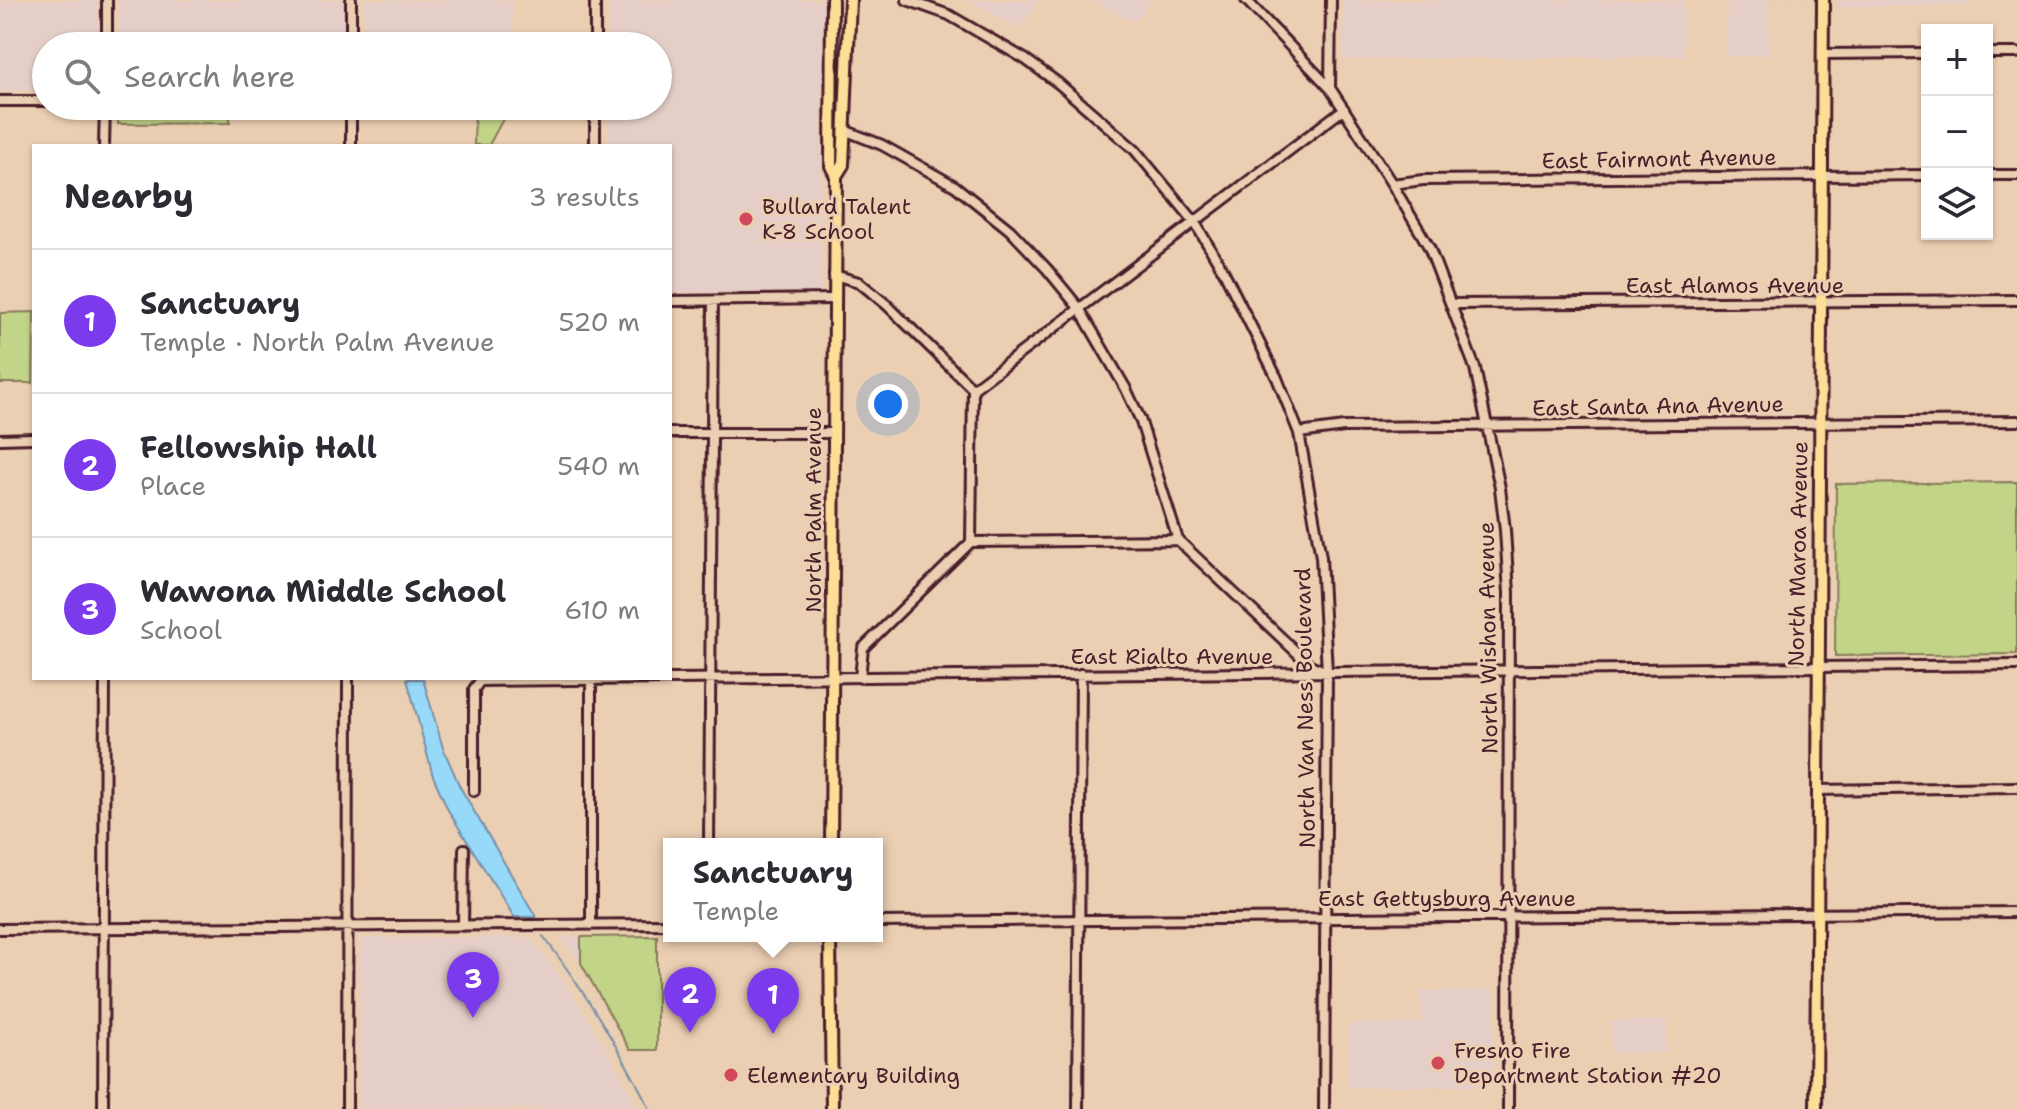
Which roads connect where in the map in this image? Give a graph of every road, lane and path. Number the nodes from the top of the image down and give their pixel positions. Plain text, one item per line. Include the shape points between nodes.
1 (107, 0) edge
2 (351, 0) edge
3 (595, 0) edge
4 (832, 0) edge
5 (850, 0) edge
6 (907, 0) edge
7 (1246, 0) edge
8 (1331, 0) edge
9 (1823, 0) edge
10 (107, 32) edge
11 (351, 32) edge
12 (595, 32) edge
13 (1921, 53) edge
14 (1993, 53) edge
15 (2017, 53) edge
16 (1823, 54) junction
17 (1330, 88) junction
18 (0, 101) edge
19 (32, 101) edge
20 (1344, 109) junction
21 (105, 120) edge
22 (351, 120) edge
23 (595, 120) edge
24 (844, 130) junction
25 (104, 144) edge
26 (351, 144) edge
27 (595, 144) edge
28 (1921, 175) edge
29 (1993, 175) edge
30 (2017, 175) edge
31 (836, 176) junction
32 (1820, 176) junction
33 (1392, 184) junction
34 (1194, 221) junction
35 (834, 275) junction
36 (834, 299) junction
37 (2017, 300) edge
38 (672, 301) edge
39 (713, 301) junction
40 (1822, 302) junction
41 (1453, 304) junction
42 (1079, 308) junction
43 (973, 389) junction
44 (2017, 421) edge
45 (1819, 422) junction
46 (1489, 426) junction
47 (672, 433) edge
48 (711, 433) junction
49 (833, 433) junction
50 (1299, 433) junction
51 (32, 438) edge
52 (0, 439) edge
53 (1178, 540) junction
54 (971, 542) junction
55 (2017, 665) edge
56 (1817, 667) junction
57 (1510, 671) junction
58 (1327, 672) junction
59 (1081, 674) junction
60 (672, 678) edge
61 (710, 678) junction
62 (833, 678) junction
63 (860, 678) junction
64 (105, 680) edge
65 (348, 680) edge
66 (517, 680) edge
67 (591, 680) edge
68 (2017, 787) edge
69 (1817, 790) junction
70 (474, 791) dead end
71 (709, 838) edge
72 (831, 838) edge
73 (464, 849) dead end
74 (2017, 912) edge
75 (1508, 915) junction
76 (1817, 915) junction
77 (1323, 917) junction
78 (1080, 920) junction
79 (883, 922) edge
80 (663, 924) edge
81 (591, 925) junction
82 (347, 926) junction
83 (463, 926) junction
84 (0, 929) edge
85 (105, 929) junction
86 (830, 942) edge
87 (103, 1109) edge
88 (347, 1109) edge
89 (832, 1109) edge
90 (1078, 1109) edge
91 (1324, 1109) edge
92 (1508, 1109) edge
93 (1816, 1109) edge

1 - 10 street
2 - 11 street
3 - 12 street
4 - 31 main road, North Palm Avenue via 831,166
5 - 24 main road, North Palm Avenue
6 - 34 street, North Van Ness Boulevard via 991,38 1058,83 1135,150
7 - 17 street, North Wishon Avenue
8 - 17 street
9 - 16 main road, North Maroa Avenue
13 - 16 street
14 - 15 street
16 - 32 main road, North Maroa Avenue
17 - 20 street, North Wishon Avenue
18 - 19 street
20 - 33 street, North Wishon Avenue
20 - 34 street
21 - 25 street
22 - 26 street
23 - 27 street
24 - 31 main road, North Palm Avenue via 843,165
24 - 42 street via 882,145 970,196 1010,230
28 - 32 street, East Fairmont Avenue
29 - 30 street
31 - 35 main road, North Palm Avenue
32 - 33 street, East Fairmont Avenue
32 - 40 main road, North Maroa Avenue
33 - 41 street, North Wishon Avenue via 1429,247
34 - 42 street
34 - 50 street, North Van Ness Boulevard via 1250,321
35 - 36 main road, North Palm Avenue
35 - 43 street via 859,282
36 - 39 street
36 - 49 main road, North Palm Avenue
37 - 40 street, East Alamos Avenue
38 - 39 street
39 - 48 street
40 - 41 street, East Alamos Avenue
40 - 45 main road, North Maroa Avenue
41 - 46 street, North Wishon Avenue
42 - 43 street
42 - 53 street via 1140,419
43 - 54 street
44 - 45 street, East Santa Ana Avenue
45 - 46 street, East Santa Ana Avenue
45 - 56 main road, North Maroa Avenue
46 - 50 street, East Santa Ana Avenue via 1344,427
46 - 57 street, North Wishon Avenue via 1505,530
47 - 48 street
48 - 49 street
48 - 61 street
49 - 62 main road, North Palm Avenue
50 - 58 street, North Van Ness Boulevard via 1321,557
51 - 52 street
53 - 54 street
53 - 58 street via 1310,665
54 - 63 street via 863,648
55 - 56 street, East Rialto Avenue
56 - 57 street, East Rialto Avenue
56 - 69 main road, North Maroa Avenue
57 - 58 street, East Rialto Avenue
57 - 75 street, North Wishon Avenue
58 - 59 street, East Rialto Avenue
58 - 77 street, North Van Ness Boulevard
59 - 63 street, East Rialto Avenue
59 - 78 street
60 - 61 street, East Rialto Avenue
61 - 62 street, East Rialto Avenue
61 - 71 street
62 - 63 street, East Rialto Avenue
62 - 72 main road, North Palm Avenue
64 - 85 street
65 - 82 street
66 - 70 street, East Rialto Avenue via 480,681 474,689
67 - 81 street
68 - 69 street
69 - 76 main road, North Maroa Avenue
73 - 83 street
74 - 76 street, East Gettysburg Avenue
75 - 76 street, East Gettysburg Avenue
75 - 77 street, East Gettysburg Avenue
75 - 92 street, North Wishon Avenue
76 - 93 main road, North Maroa Avenue
77 - 78 street, East Gettysburg Avenue
77 - 91 street, North Van Ness Boulevard
78 - 79 street, East Gettysburg Avenue
78 - 90 street
80 - 81 street
81 - 83 street
82 - 83 street
82 - 85 street
82 - 88 street
84 - 85 street
85 - 87 street
86 - 89 main road

